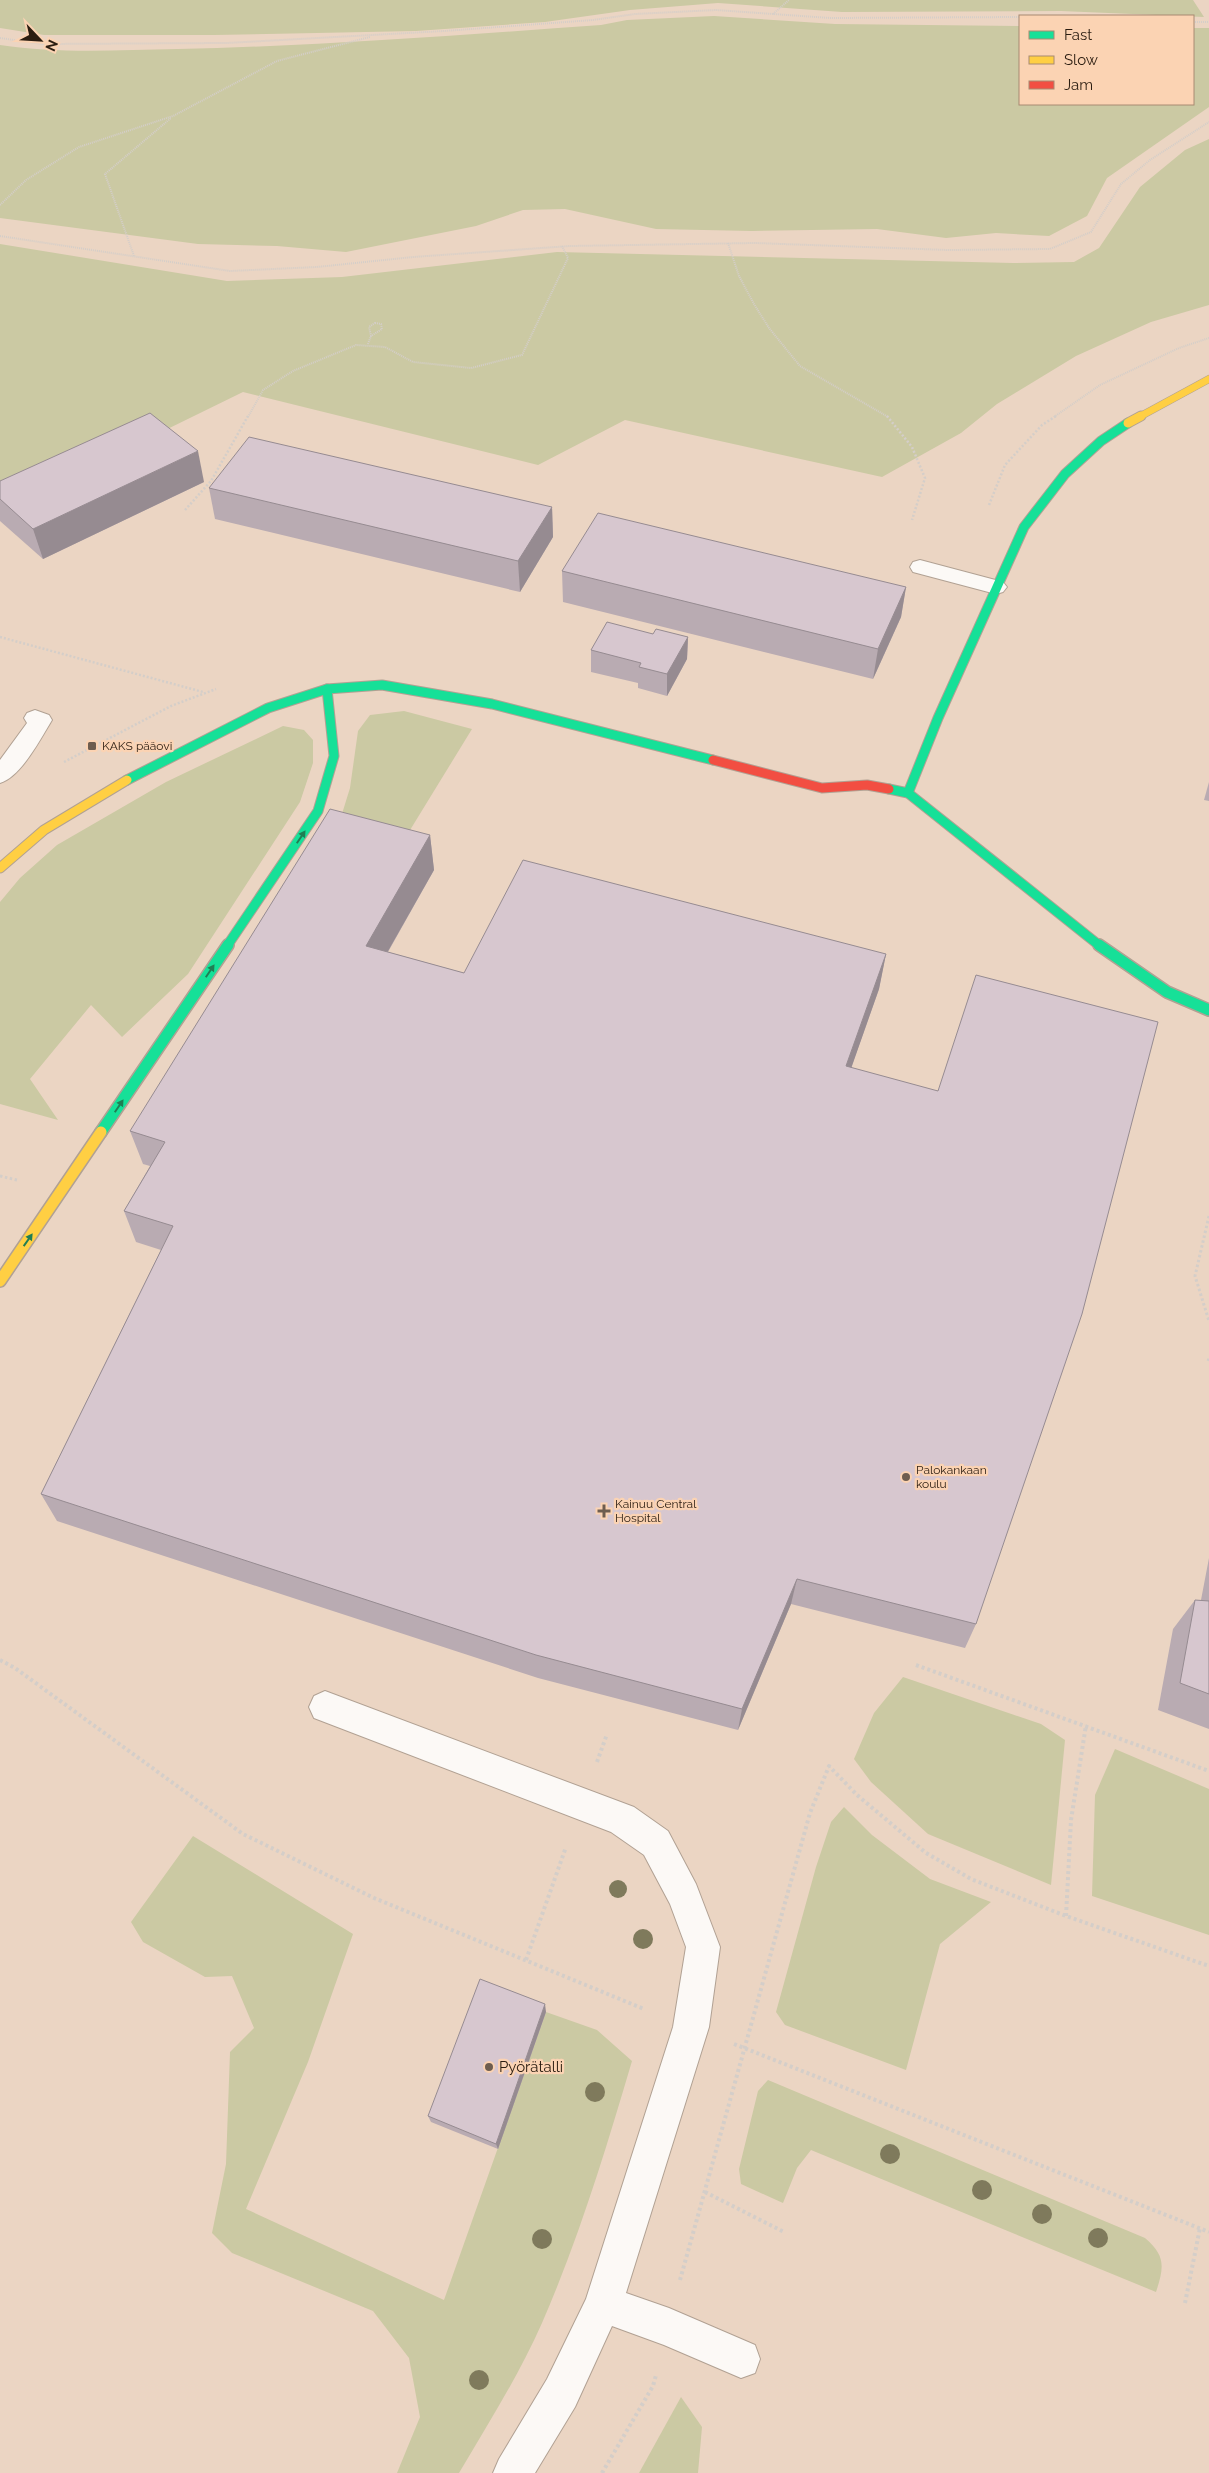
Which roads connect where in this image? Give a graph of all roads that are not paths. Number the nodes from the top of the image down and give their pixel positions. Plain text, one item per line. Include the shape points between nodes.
1 (1209, 379) edge
2 (920, 568) dead end
3 (996, 587) junction
4 (327, 689) junction
5 (36, 718) dead end
6 (0, 774) edge
7 (908, 793) junction
8 (0, 868) edge
9 (1209, 1010) edge
10 (0, 1280) edge
11 (325, 1707) dead end
12 (603, 2304) junction
13 (741, 2358) dead end
14 (514, 2473) edge

1 - 3 street via 1142,414 1101,441 1065,474 1024,528
2 - 3 lane
3 - 7 street
4 - 7 street via 382,685 492,704 822,788 868,785
4 - 8 street via 268,708 158,763 82,805 20,846
10 -> 4 street via 318,811 334,756
5 - 6 lane via 41,720 18,755
7 - 9 street via 1104,949 1167,992
11 - 12 lane via 622,1818 656,1843 684,1896 703,1947 691,2027
12 - 13 lane
12 - 14 lane via 562,2393

